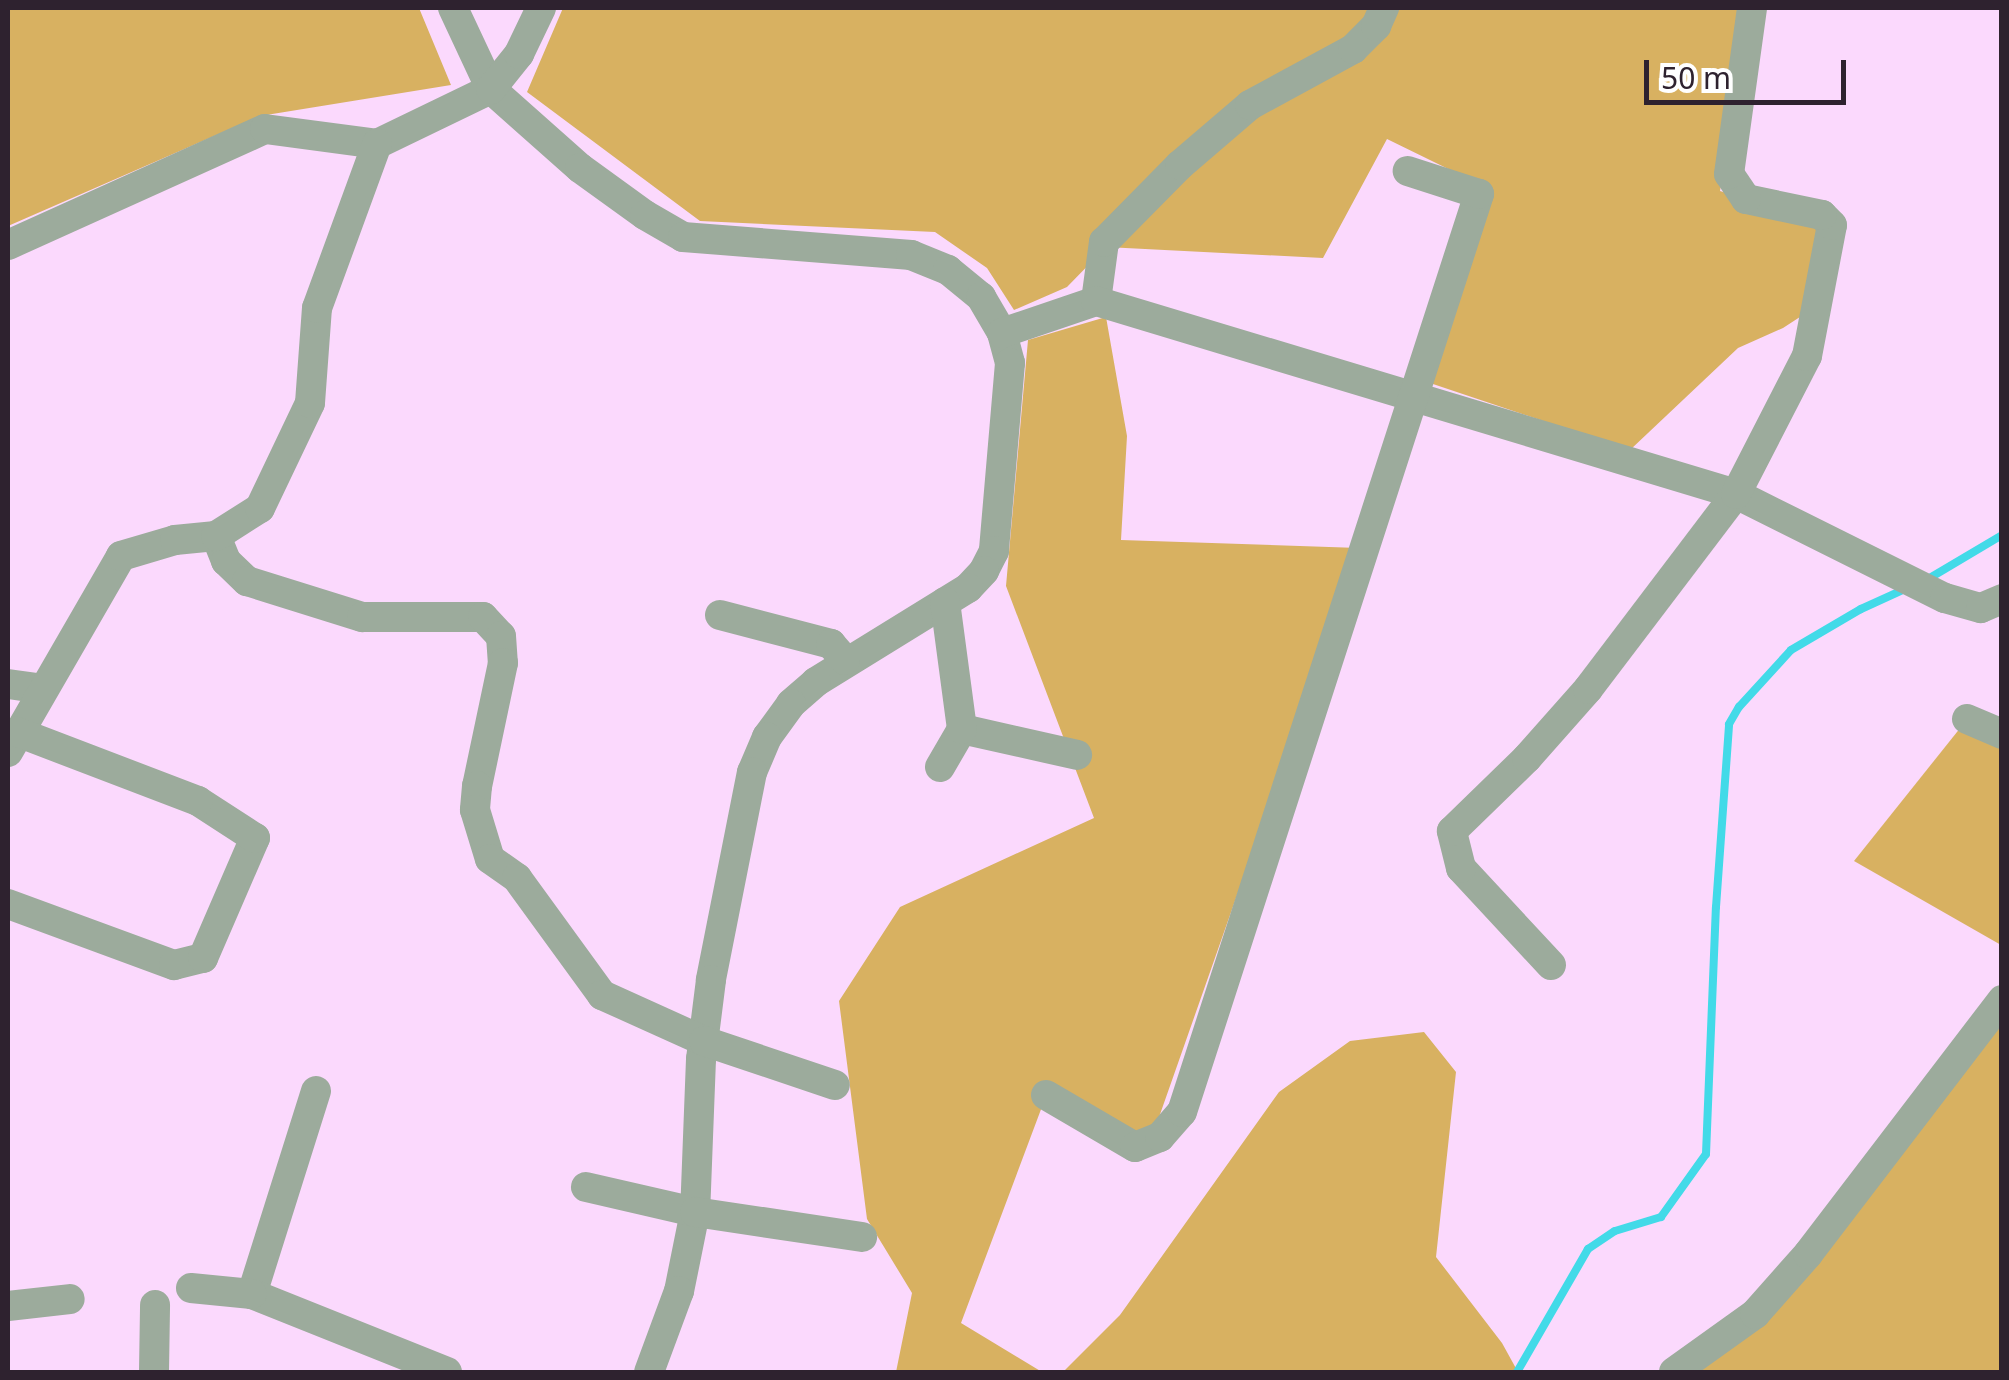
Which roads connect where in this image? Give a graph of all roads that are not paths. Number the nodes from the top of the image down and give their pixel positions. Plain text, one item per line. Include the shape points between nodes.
1 (454, 8) edge
2 (541, 8) edge
3 (1384, 8) edge
4 (1752, 8) edge
5 (491, 88) junction
6 (376, 144) junction
7 (1408, 171) dead end
8 (8, 245) edge
9 (1096, 300) junction
10 (1002, 334) junction
11 (1412, 396) junction
12 (1736, 494) junction
13 (216, 536) junction
14 (2002, 599) edge
15 (944, 602) junction
16 (720, 615) dead end
17 (845, 660) junction
18 (8, 684) edge
19 (43, 689) junction
20 (1967, 719) dead end
21 (962, 730) junction
22 (2002, 734) edge
23 (12, 742) edge
24 (1078, 755) dead end
25 (940, 767) dead end
26 (8, 904) edge
27 (1551, 965) dead end
28 (2002, 1000) edge
29 (704, 1042) junction
30 (835, 1085) dead end
31 (316, 1091) dead end
32 (1046, 1095) dead end
33 (586, 1186) dead end
34 (695, 1212) junction
35 (862, 1237) dead end
36 (191, 1288) dead end
37 (252, 1294) junction
38 (70, 1300) dead end
39 (154, 1305) dead end
40 (8, 1306) edge
41 (154, 1372) edge
42 (447, 1372) edge
43 (649, 1372) edge
44 (1674, 1372) edge

1 - 5 street
2 - 5 street via 519,54
3 - 9 street via 1353,50 1250,106 1104,242
4 - 12 street via 1728,174 1746,199 1822,215 1832,225 1807,356
5 - 6 street
5 - 10 street via 580,168 684,238 910,255 948,270 981,297
6 - 8 street via 265,128
6 - 13 street via 318,308 310,403 260,508
7 - 11 street via 1479,194
9 - 10 street
9 - 11 street
10 - 15 street via 1010,363 994,551 968,588
11 - 12 street
11 - 32 street via 1182,1112 1160,1137 1135,1147
12 - 14 street via 1945,598 1981,608
12 - 27 street via 1588,689 1452,831 1461,868
13 - 19 street via 121,556
13 - 29 street via 226,561 246,581 362,617 483,617 501,636 503,663 476,786 475,810 490,859 516,878 602,995
15 - 17 street
15 - 21 street
16 - 17 street via 831,644
17 - 29 street via 791,704 766,737 752,772
18 - 19 street
19 - 23 street
20 - 22 street
21 - 24 street
21 - 25 street
23 - 26 street via 198,801 255,838 202,958 174,964
28 - 44 street via 1754,1314
29 - 30 street
29 - 34 street
31 - 37 street
33 - 34 street
34 - 35 street
34 - 43 street via 680,1291
36 - 37 street
37 - 42 street
38 - 40 street
39 - 41 street

